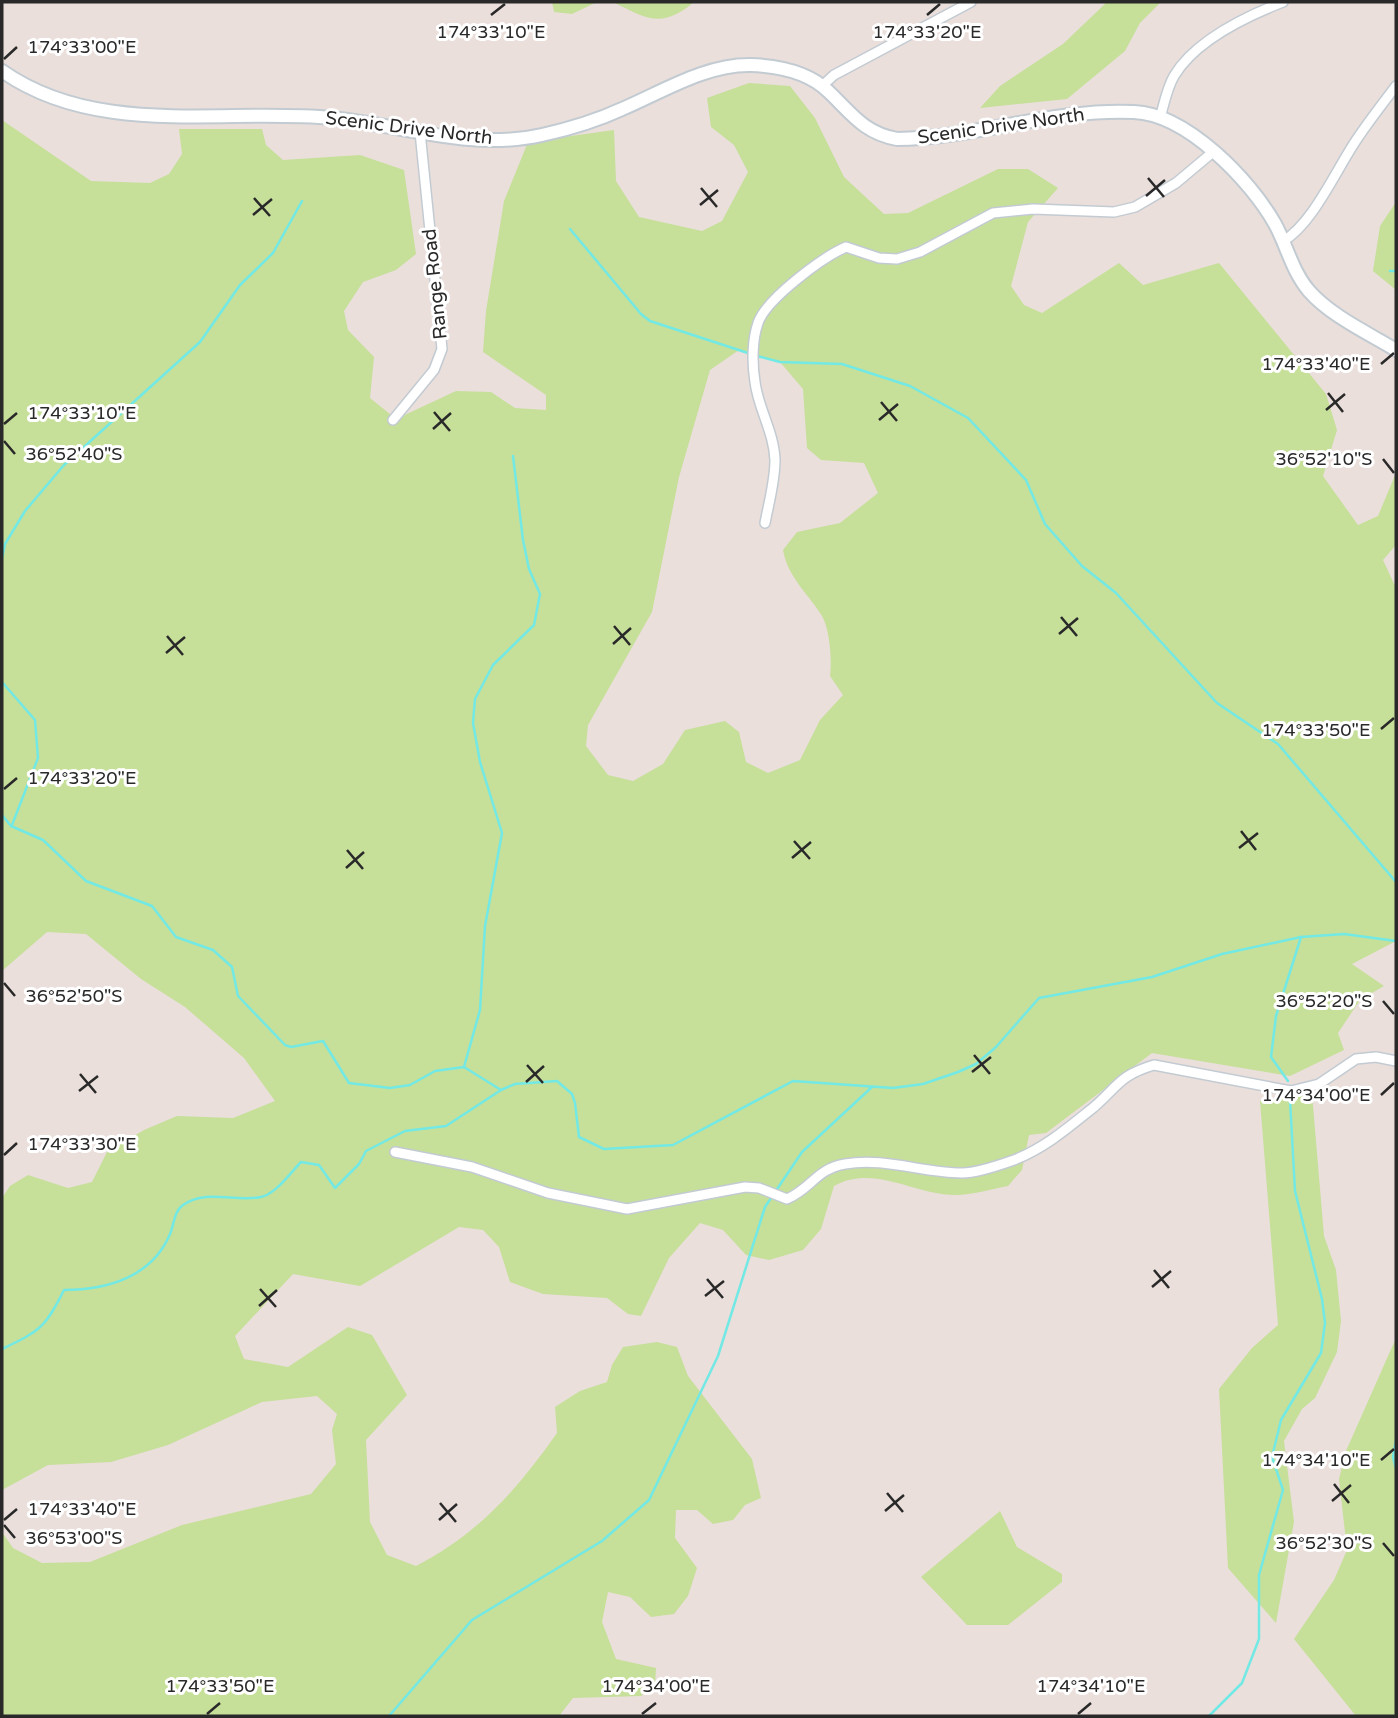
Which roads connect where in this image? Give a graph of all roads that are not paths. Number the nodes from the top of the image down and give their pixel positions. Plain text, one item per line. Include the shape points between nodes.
1 (971, 2) edge
2 (1283, 2) edge
3 (2, 71) edge
4 (822, 86) junction
5 (1396, 86) edge
6 (1160, 118) junction
7 (420, 132) junction
8 (1213, 152) junction
9 (1283, 241) junction
10 (1396, 351) edge
11 (393, 420) dead end
12 (765, 523) dead end
13 (1396, 1061) edge
14 (395, 1152) dead end

1 - 4 street via 834,75
2 - 6 street via 1229,29 1190,57 1170,83
3 - 7 main road, Scenic Drive North via 47,95 139,115 326,118
4 - 6 main road, Scenic Drive North via 859,125 897,139 1097,114 1134,112
4 - 7 main road, Scenic Drive North via 783,69 733,66 699,75 593,121 539,136 482,140
5 - 9 street via 1311,212
6 - 8 main road, Scenic Drive North
7 - 11 street, Range Road via 442,349 434,370
8 - 9 main road, Scenic Drive North via 1255,196
8 - 12 street via 1177,183 1135,207 1114,212 1033,209 993,213 920,253 879,258 846,247 801,277 758,320 754,344 755,383 775,458
9 - 10 main road, Scenic Drive North via 1301,282 1314,296
13 - 14 street via 1356,1059 1319,1084 1291,1091 1154,1065 1116,1083 1048,1144 1014,1160 964,1173 844,1164 819,1172 806,1191 788,1199 745,1187 627,1209 548,1193 472,1167

